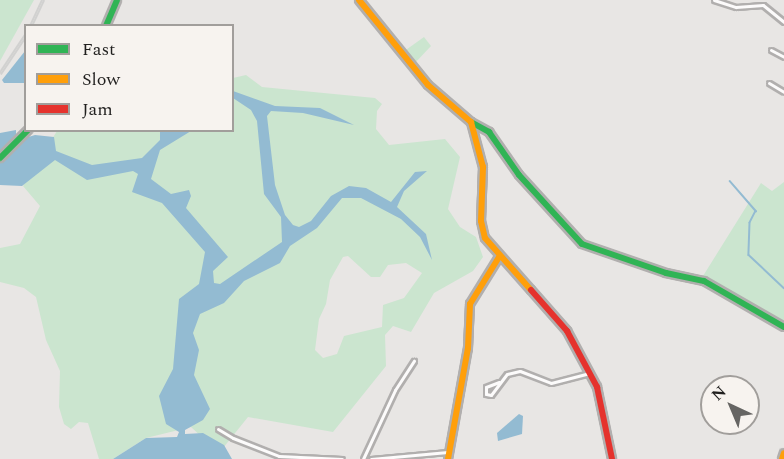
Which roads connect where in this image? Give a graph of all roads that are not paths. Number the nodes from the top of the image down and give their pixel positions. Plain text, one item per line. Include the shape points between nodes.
1 (117, 0) edge
2 (358, 0) edge
3 (714, 0) edge
4 (766, 0) edge
5 (763, 5) junction
6 (784, 22) edge
7 (107, 24) edge
8 (771, 50) dead end
9 (784, 57) edge
10 (769, 83) dead end
11 (784, 92) edge
12 (471, 122) junction
13 (26, 132) edge
14 (0, 158) edge
15 (499, 257) junction
16 (784, 327) edge
17 (414, 361) dead end
18 (590, 373) junction
19 (499, 382) junction
20 (218, 429) dead end
21 (784, 453) edge
22 (448, 456) edge
23 (342, 459) edge
24 (363, 459) edge
25 (371, 459) edge
26 (612, 459) edge
27 (782, 459) edge

1 - 7 street
2 - 12 street via 387,40 428,85
3 - 5 street via 736,7
4 - 5 street
5 - 6 street
8 - 9 street
10 - 11 street
12 - 15 street via 483,167 482,228
12 - 16 street via 492,135 519,175 582,244 666,273 704,281
13 - 14 street
15 - 18 street via 557,317
15 - 22 street via 470,304 468,348
17 - 24 street via 395,390
18 - 19 street via 551,383 520,371 507,374
18 - 26 street via 601,399
19 - 19 street via 486,387 486,394 491,395
20 - 23 street via 279,456
21 - 27 street
22 - 25 street

